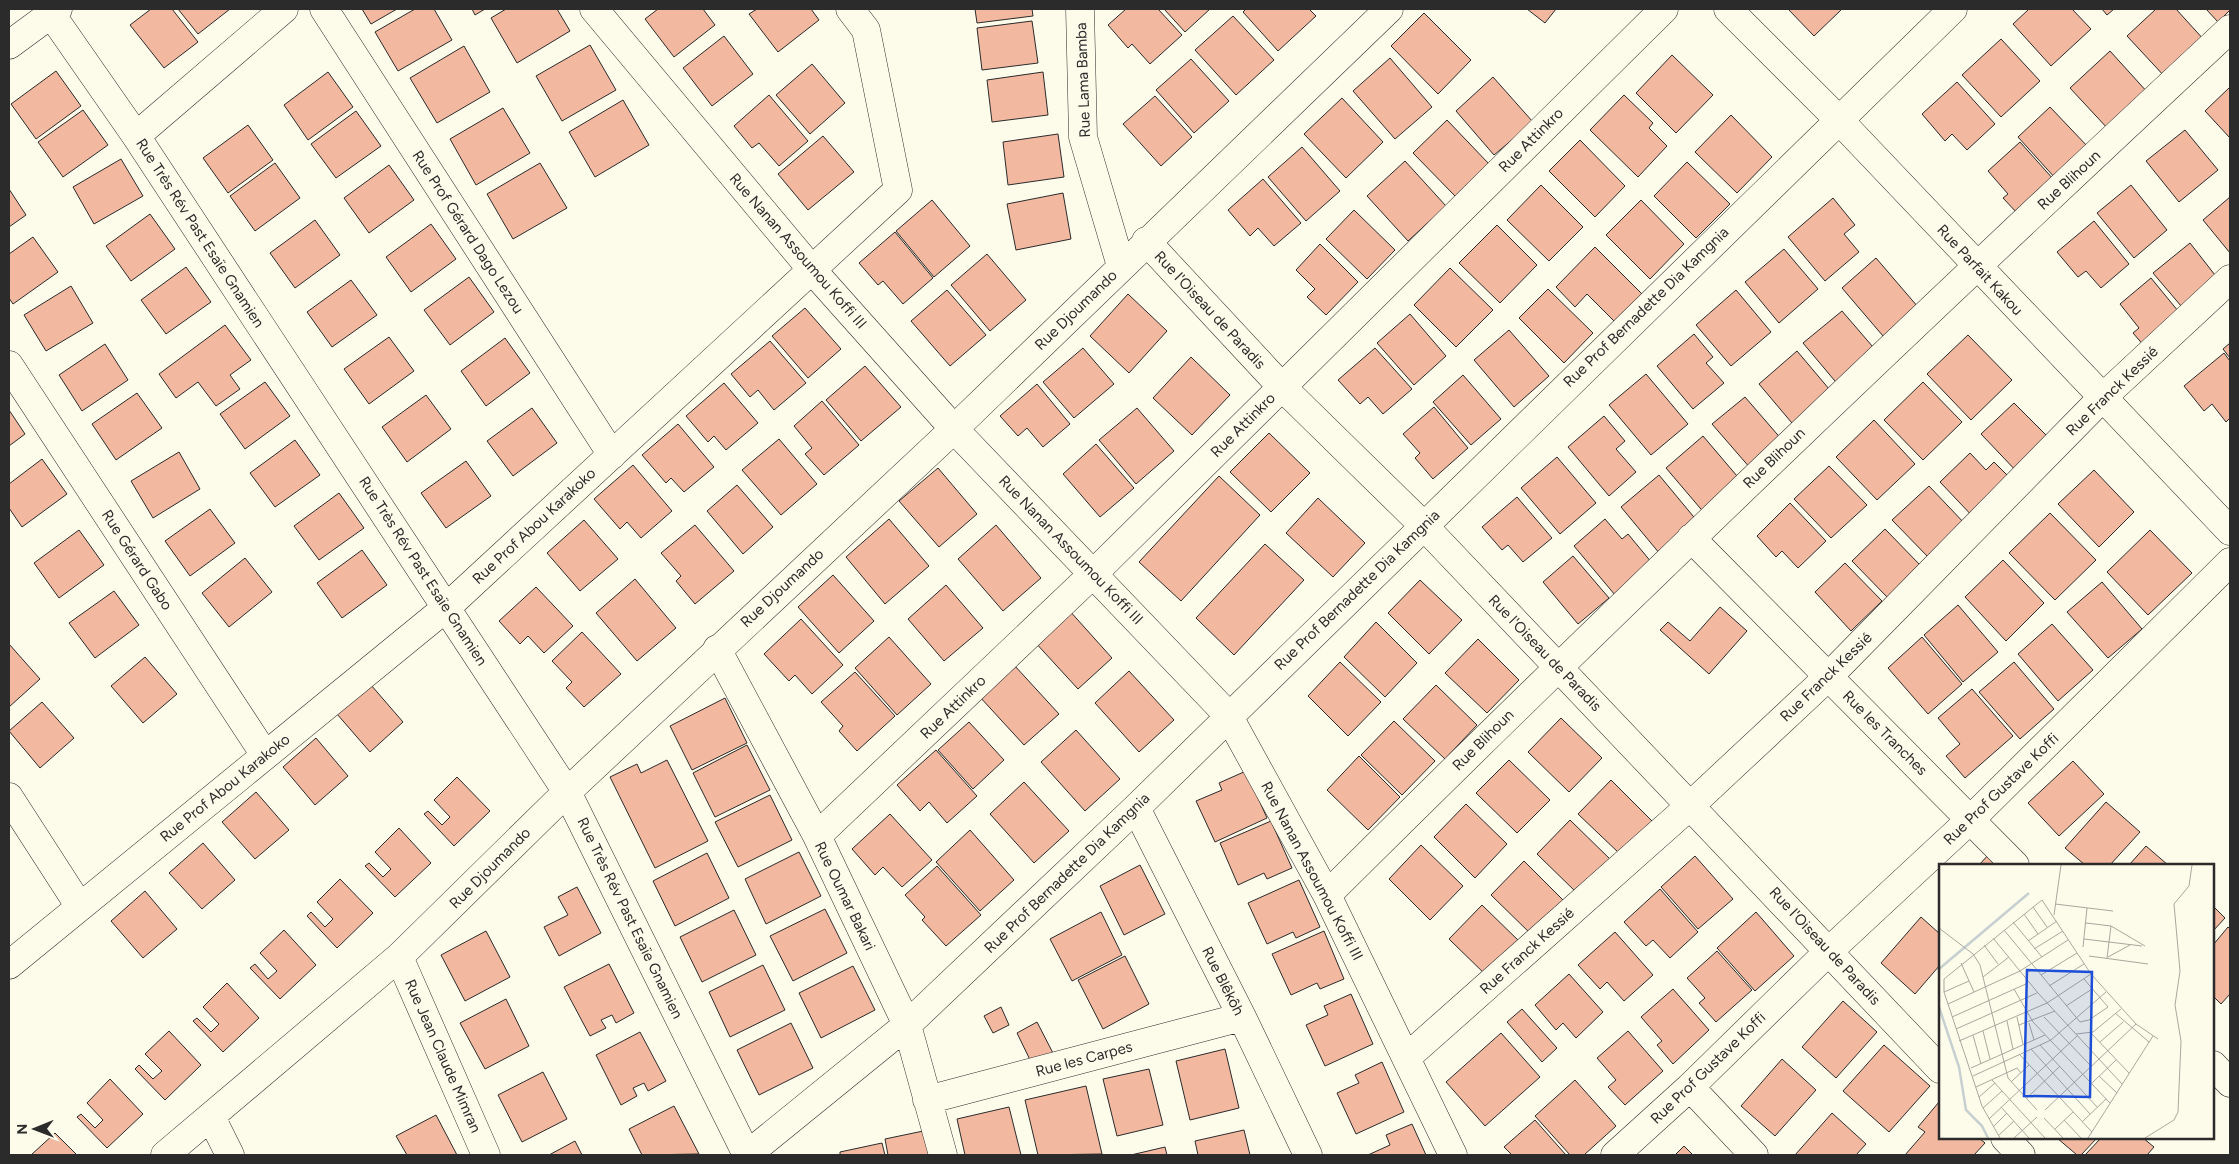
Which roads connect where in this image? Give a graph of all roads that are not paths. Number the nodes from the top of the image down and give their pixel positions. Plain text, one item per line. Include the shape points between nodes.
1 (284, 9) edge
2 (324, 9) edge
3 (594, 9) edge
4 (850, 9) edge
5 (1389, 9) edge
6 (1664, 9) edge
7 (1728, 9) edge
8 (1953, 9) edge
9 (1081, 10) edge
10 (54, 12) edge
11 (2230, 29) edge
12 (9, 45) edge
13 (1838, 119) junction
14 (136, 136) junction
15 (1146, 241) junction
16 (1121, 266) junction
17 (1976, 266) junction
18 (813, 270) junction
19 (2230, 280) edge
20 (9, 365) edge
21 (1281, 386) junction
22 (2102, 398) junction
23 (954, 429) junction
24 (612, 455) junction
25 (1423, 525) junction
26 (2230, 531) edge
27 (1690, 538) junction
28 (2230, 562) edge
29 (1094, 573) junction
30 (447, 607) junction
31 (717, 648) junction
32 (1557, 666) junction
33 (1829, 676) junction
34 (1228, 715) junction
35 (264, 755) junction
36 (567, 792) junction
37 (9, 797) edge
38 (1691, 805) junction
39 (1136, 808) junction
40 (1970, 820) junction
41 (817, 836) junction
42 (2014, 864) edge
43 (1327, 895) junction
44 (80, 907) junction
45 (1829, 951) junction
46 (399, 957) junction
47 (9, 965) edge
48 (1242, 1017) junction
49 (907, 1025) junction
50 (1406, 1058) junction
51 (2214, 1066) edge
52 (1939, 1068) edge
53 (2230, 1083) edge
54 (1690, 1087) junction
55 (927, 1100) junction
56 (211, 1117) junction
57 (2006, 1139) edge
58 (165, 1155) edge
59 (230, 1155) edge
60 (486, 1155) edge
61 (747, 1155) edge
62 (942, 1155) edge
63 (1308, 1155) edge
64 (1453, 1155) edge
65 (1615, 1155) edge
66 (1754, 1155) edge
67 (2021, 1155) edge

1 - 14 street
2 - 24 street, Rue Prof Gérard Dago Lezou
3 - 18 street, Rue Nanan Assoumou Koffi III
4 - 18 street, Rue Prof Abou Karakoko via 866,30 898,190
5 - 15 street, Rue Djoumando
6 - 21 street, Rue Attinkro
7 - 13 street, Rue Parfait Kakou
8 - 13 street, Rue Prof Bernadette Dia Kamgnia
9 - 16 street, Rue Lama Bamba via 1083,137
10 - 12 street
10 - 14 street, Rue Très Rév Past Esaïe Gnamien
11 - 17 street, Rue Blihoun
13 - 17 street, Rue Parfait Kakou
13 - 25 street, Rue Prof Bernadette Dia Kamgnia
14 - 30 street, Rue Très Rév Past Esaïe Gnamien
15 - 16 street, Rue Djoumando
15 - 21 street, Rue l'Oiseau de Paradis
16 - 23 street, Rue Djoumando
17 - 22 street, Rue Parfait Kakou
17 - 27 street, Rue Blihoun
18 - 23 street, Rue Nanan Assoumou Koffi III
18 - 24 street, Rue Prof Abou Karakoko
19 - 22 street, Rue Franck Kessié
20 - 35 street, Rue Gérard Gabo
21 - 25 street, Rue l'Oiseau de Paradis
21 - 29 street, Rue Attinkro
22 - 26 street, Rue Parfait Kakou
22 - 33 street, Rue Franck Kessié
23 - 29 street, Rue Nanan Assoumou Koffi III
23 - 31 street, Rue Djoumando
24 - 30 street, Rue Prof Abou Karakoko
25 - 32 street, Rue l'Oiseau de Paradis
25 - 34 street, Rue Prof Bernadette Dia Kamgnia
27 - 32 street, Rue Blihoun
27 - 33 street, Rue les Tranches
28 - 40 street, Rue Prof Gustave Koffi
29 - 34 street, Rue Nanan Assoumou Koffi III
29 - 41 street, Rue Attinkro
30 - 35 street, Rue Prof Abou Karakoko
30 - 36 street, Rue Très Rév Past Esaïe Gnamien
31 - 36 street, Rue Djoumando
31 - 41 street, Rue Oumar Bakari
32 - 38 street, Rue l'Oiseau de Paradis
32 - 43 street, Rue Blihoun
33 - 38 street, Rue Franck Kessié
33 - 40 street, Rue les Tranches
34 - 39 street, Rue Prof Bernadette Dia Kamgnia
34 - 43 street, Rue Nanan Assoumou Koffi III
35 - 44 street, Rue Prof Abou Karakoko
36 - 46 street, Rue Djoumando
36 - 61 street, Rue Très Rév Past Esaïe Gnamien
37 - 44 street
38 - 45 street, Rue l'Oiseau de Paradis
38 - 50 street, Rue Franck Kessié
39 - 48 street, Rue Blêkôh
39 - 49 street, Rue Prof Bernadette Dia Kamgnia
40 - 42 street, Rue les Tranches
40 - 45 street, Rue Prof Gustave Koffi
41 - 49 street, Rue Oumar Bakari
43 - 50 street, Rue Nanan Assoumou Koffi III
44 - 47 street, Rue Prof Abou Karakoko
45 - 52 street, Rue l'Oiseau de Paradis
45 - 54 street, Rue Prof Gustave Koffi
46 - 56 street, Rue Djoumando
46 - 60 street, Rue Jean Claude Mimran
48 - 55 street, Rue les Carpes
48 - 63 street, Rue Blêkôh
49 - 55 street, Rue Oumar Bakari
49 - 61 street, Rue Prof Bernadette Dia Kamgnia
50 - 64 street, Rue Nanan Assoumou Koffi III
51 - 53 street
54 - 65 street, Rue Prof Gustave Koffi
54 - 66 street
55 - 62 street, Rue Oumar Bakari
56 - 58 street, Rue Djoumando
56 - 59 street
57 - 67 street

